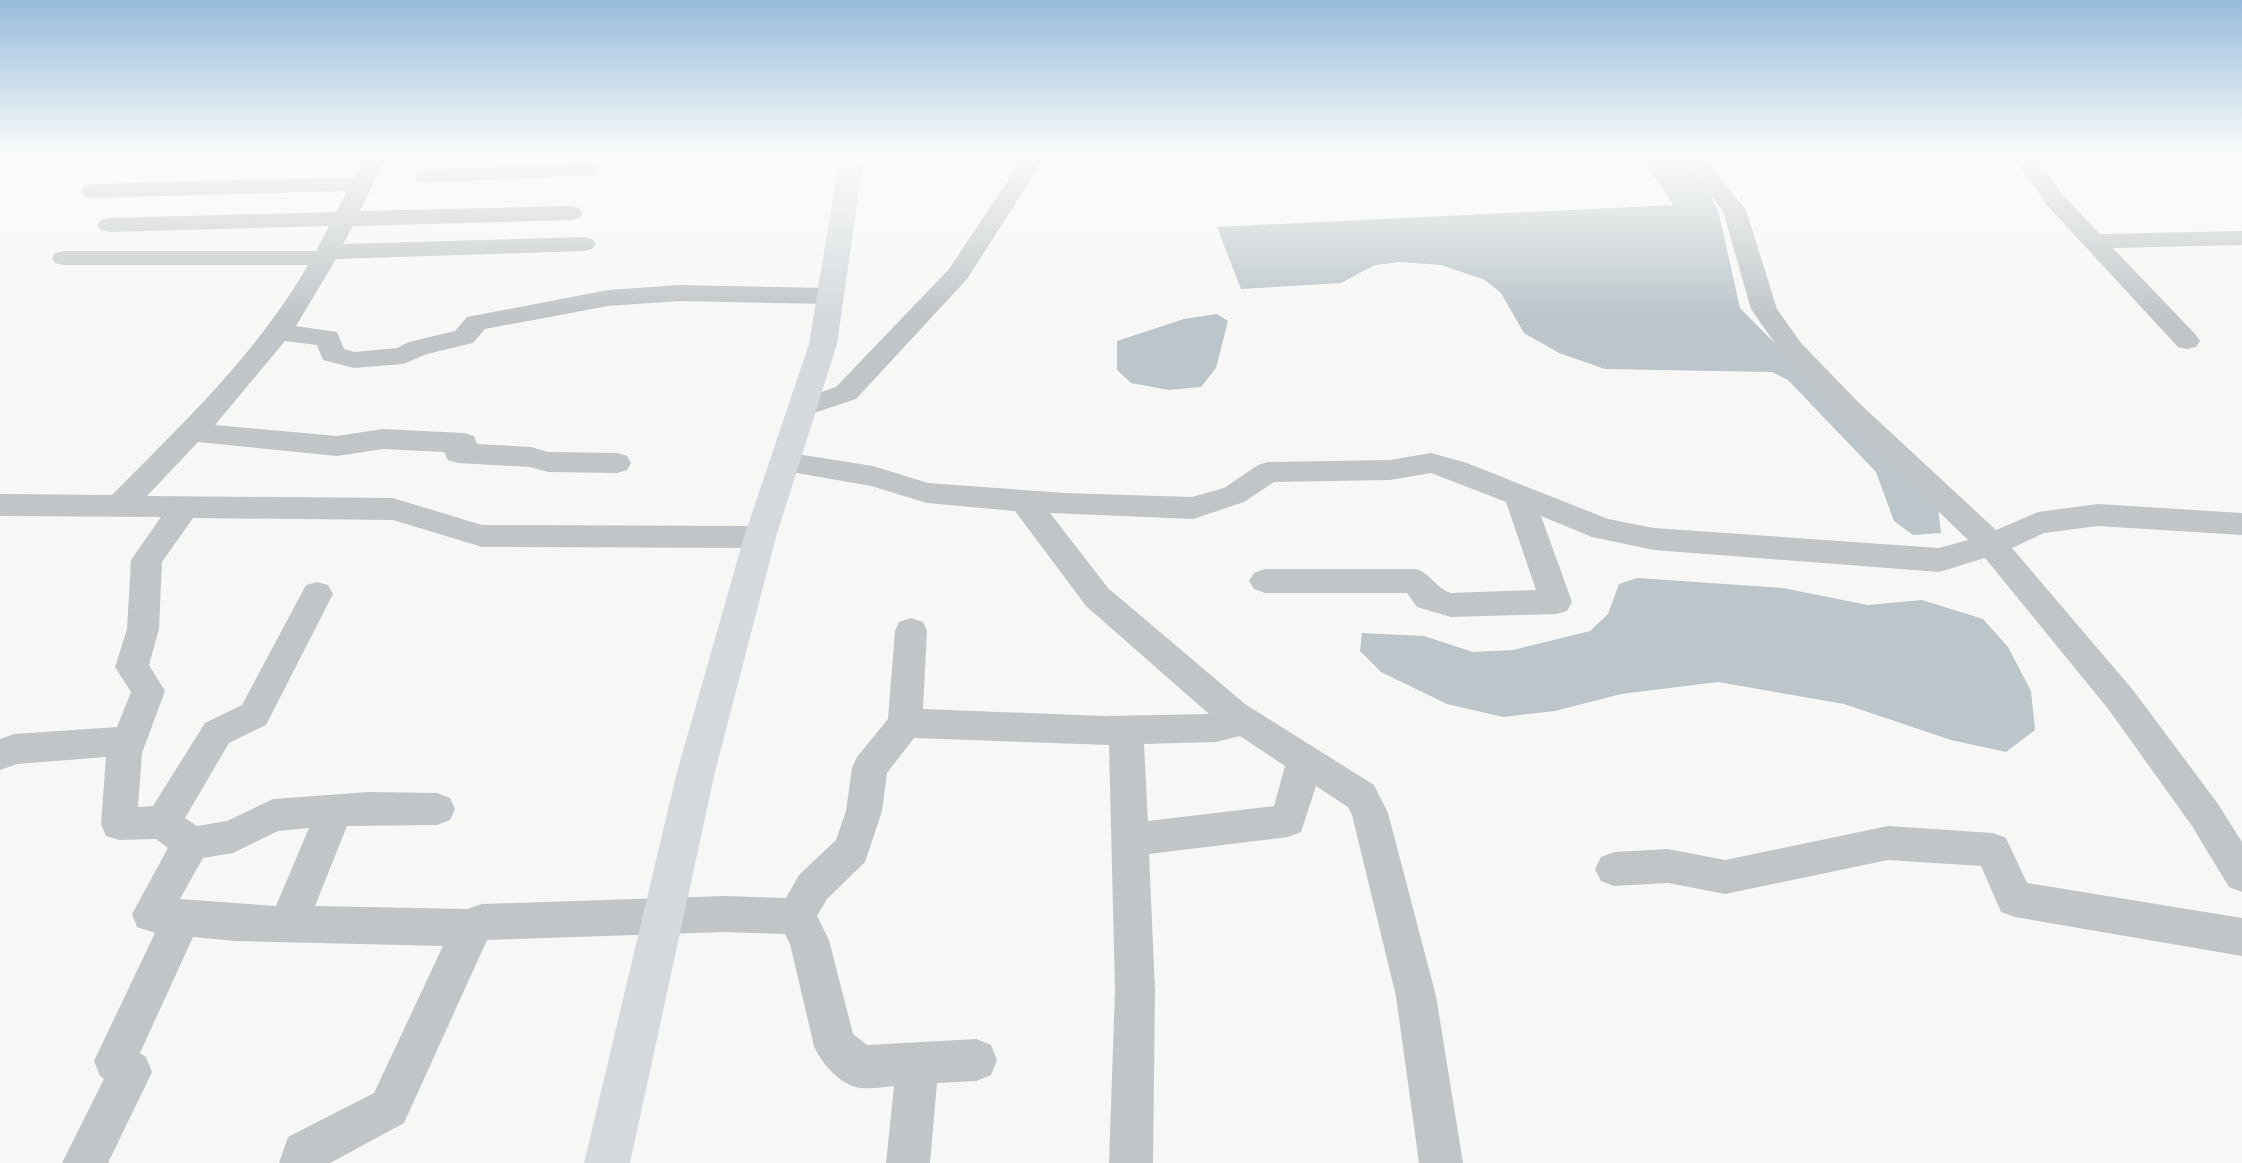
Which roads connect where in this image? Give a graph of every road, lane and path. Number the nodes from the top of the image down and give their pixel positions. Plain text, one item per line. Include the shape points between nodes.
1 (349, 209) edge
2 (844, 209) edge
3 (1000, 209) edge
4 (1733, 209) edge
5 (2065, 209) edge
6 (571, 213) dead end
7 (345, 218) junction
8 (109, 225) dead end
9 (2242, 238) edge
10 (2096, 241) junction
11 (584, 244) dead end
12 (325, 255) junction
13 (64, 258) dead end
14 (830, 296) junction
15 (278, 332) junction
16 (2187, 341) dead end
17 (802, 408) junction
18 (190, 432) junction
19 (784, 462) junction
20 (616, 463) dead end
21 (1519, 495) junction
22 (1023, 501) junction
23 (0, 505) edge
24 (120, 506) junction
25 (185, 507) junction
26 (2242, 524) edge
27 (760, 537) junction
28 (1992, 545) junction
29 (1265, 581) dead end
30 (317, 594) dead end
31 (911, 631) dead end
32 (1244, 721) junction
33 (904, 723) junction
34 (1126, 730) junction
35 (129, 741) junction
36 (0, 755) edge
37 (1305, 760) junction
38 (437, 809) dead end
39 (335, 810) junction
40 (177, 833) junction
41 (1130, 840) junction
42 (1614, 869) dead end
43 (2242, 875) edge
44 (796, 916) junction
45 (182, 917) junction
46 (662, 918) junction
47 (288, 924) junction
48 (472, 928) junction
49 (2242, 937) edge
50 (976, 1060) dead end
51 (918, 1063) junction
52 (84, 1163) edge
53 (301, 1163) edge
54 (607, 1163) edge
55 (908, 1163) edge
56 (1131, 1163) edge
57 (1441, 1163) edge

1 - 7 street
2 - 14 main road
3 - 17 street via 958,274 846,393
4 - 28 street via 1764,309 1792,349
5 - 10 street
6 - 7 street
7 - 8 street
7 - 12 street
9 - 10 street
10 - 16 street
11 - 12 street
12 - 13 street
12 - 15 street
14 - 15 street via 679,293 608,298 476,323 464,337 418,348 403,356 354,360 332,354 328,338
14 - 17 main road via 823,344
15 - 18 street via 247,372
17 - 19 main road
18 - 20 street via 337,446 383,439 464,443 458,453 531,457 548,462
18 - 24 street
19 - 22 street via 873,476 927,493
19 - 27 main road
21 - 22 street via 1431,463 1390,470 1268,472 1234,495 1193,508
21 - 28 street via 1603,529 1654,539 1939,560
21 - 29 street via 1556,602 1451,605 1428,597 1416,581
22 - 32 street via 1097,597
23 - 24 street
24 - 25 street
25 - 27 street via 393,509 482,536
25 - 35 street via 147,560 143,629 132,667 148,691
26 - 28 street via 2098,515 2038,523
27 - 46 main road via 696,772
28 - 43 street via 2121,700 2205,815
30 - 40 street via 254,715 217,733
31 - 33 street
32 - 34 street via 1216,728
32 - 37 street
33 - 34 street
33 - 44 street via 870,768 864,811 852,850 813,887
34 - 41 street
35 - 36 street via 14,749
35 - 40 street via 124,753 119,824
37 - 41 street via 1288,821
37 - 57 street via 1361,796 1370,813 1416,996
38 - 39 street
39 - 40 street via 273,815 233,836
39 - 47 street
40 - 45 street via 151,914
41 - 56 street via 1135,990
42 - 49 street via 1668,866 1725,877 1888,843 1993,850 2015,899
44 - 46 street via 724,914
44 - 51 street via 809,940 835,1046 860,1067
45 - 47 street
45 - 52 street via 115,1061 131,1072
46 - 48 street via 482,921
46 - 54 main road
47 - 48 street
48 - 53 street via 389,1108 304,1154
50 - 51 street
51 - 55 street

